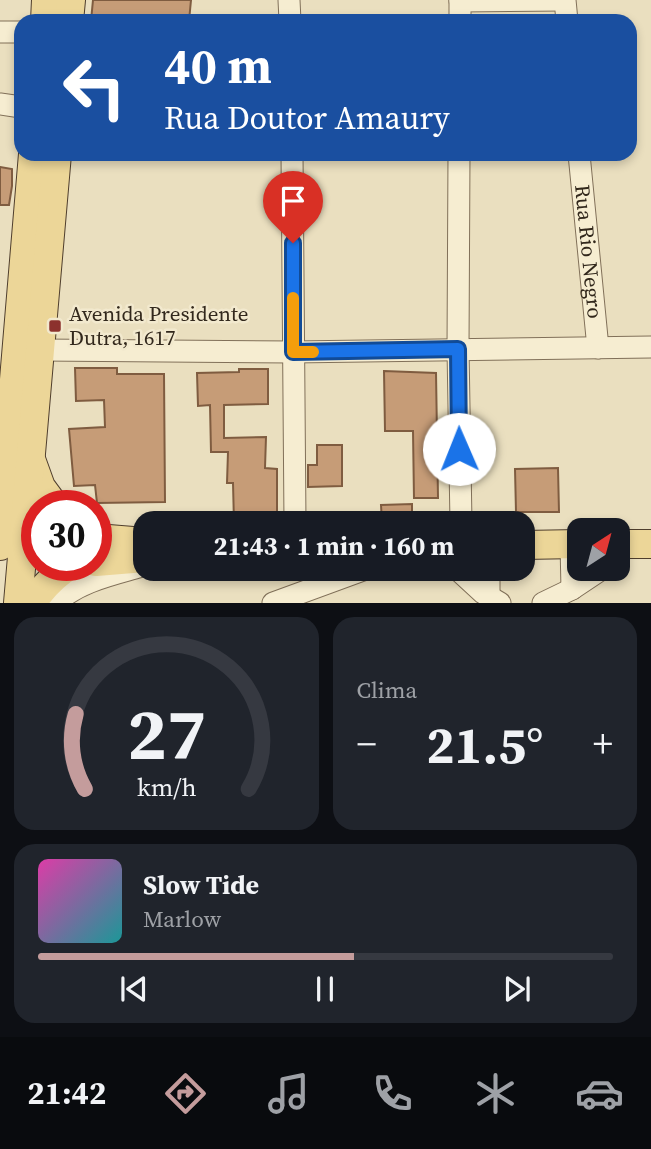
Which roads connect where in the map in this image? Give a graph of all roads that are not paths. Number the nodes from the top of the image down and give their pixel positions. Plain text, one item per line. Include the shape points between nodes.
1 (564, 0) edge
2 (460, 7) edge
3 (32, 161) edge
4 (56, 161) edge
5 (292, 161) edge
6 (459, 161) edge
7 (580, 161) edge
8 (19, 341) edge
9 (598, 348) junction
10 (651, 348) edge
11 (458, 349) junction
12 (293, 352) junction
13 (30, 455) junction
14 (43, 490) edge
15 (295, 511) edge
16 (461, 511) edge
17 (133, 542) edge
18 (112, 543) edge
19 (567, 544) edge
20 (535, 545) edge
21 (112, 547) edge
22 (17, 549) edge
23 (133, 554) edge
24 (133, 569) edge
25 (49, 581) edge
26 (333, 581) edge
27 (472, 581) edge
28 (491, 581) edge
29 (573, 581) edge
30 (584, 581) edge
31 (572, 589) junction
32 (495, 600) edge
33 (18, 603) edge
34 (32, 603) edge
35 (56, 603) edge
36 (273, 603) edge
37 (543, 603) edge

1 - 2 street
3 - 8 main road
4 - 8 main road
5 - 12 street
6 - 11 street
7 - 9 street, Rua Rio Negro
8 - 12 street
8 - 13 main road
8 - 22 main road
9 - 10 street
9 - 11 street
11 - 12 street
11 - 16 street
12 - 15 street
13 - 14 main road
13 - 22 main road
17 - 18 main road
19 - 20 main road
21 - 23 main road
22 - 33 main road
24 - 35 street via 79,587
25 - 34 main road
26 - 36 street
27 - 32 street
28 - 32 street
29 - 31 street
30 - 31 street
31 - 37 street

